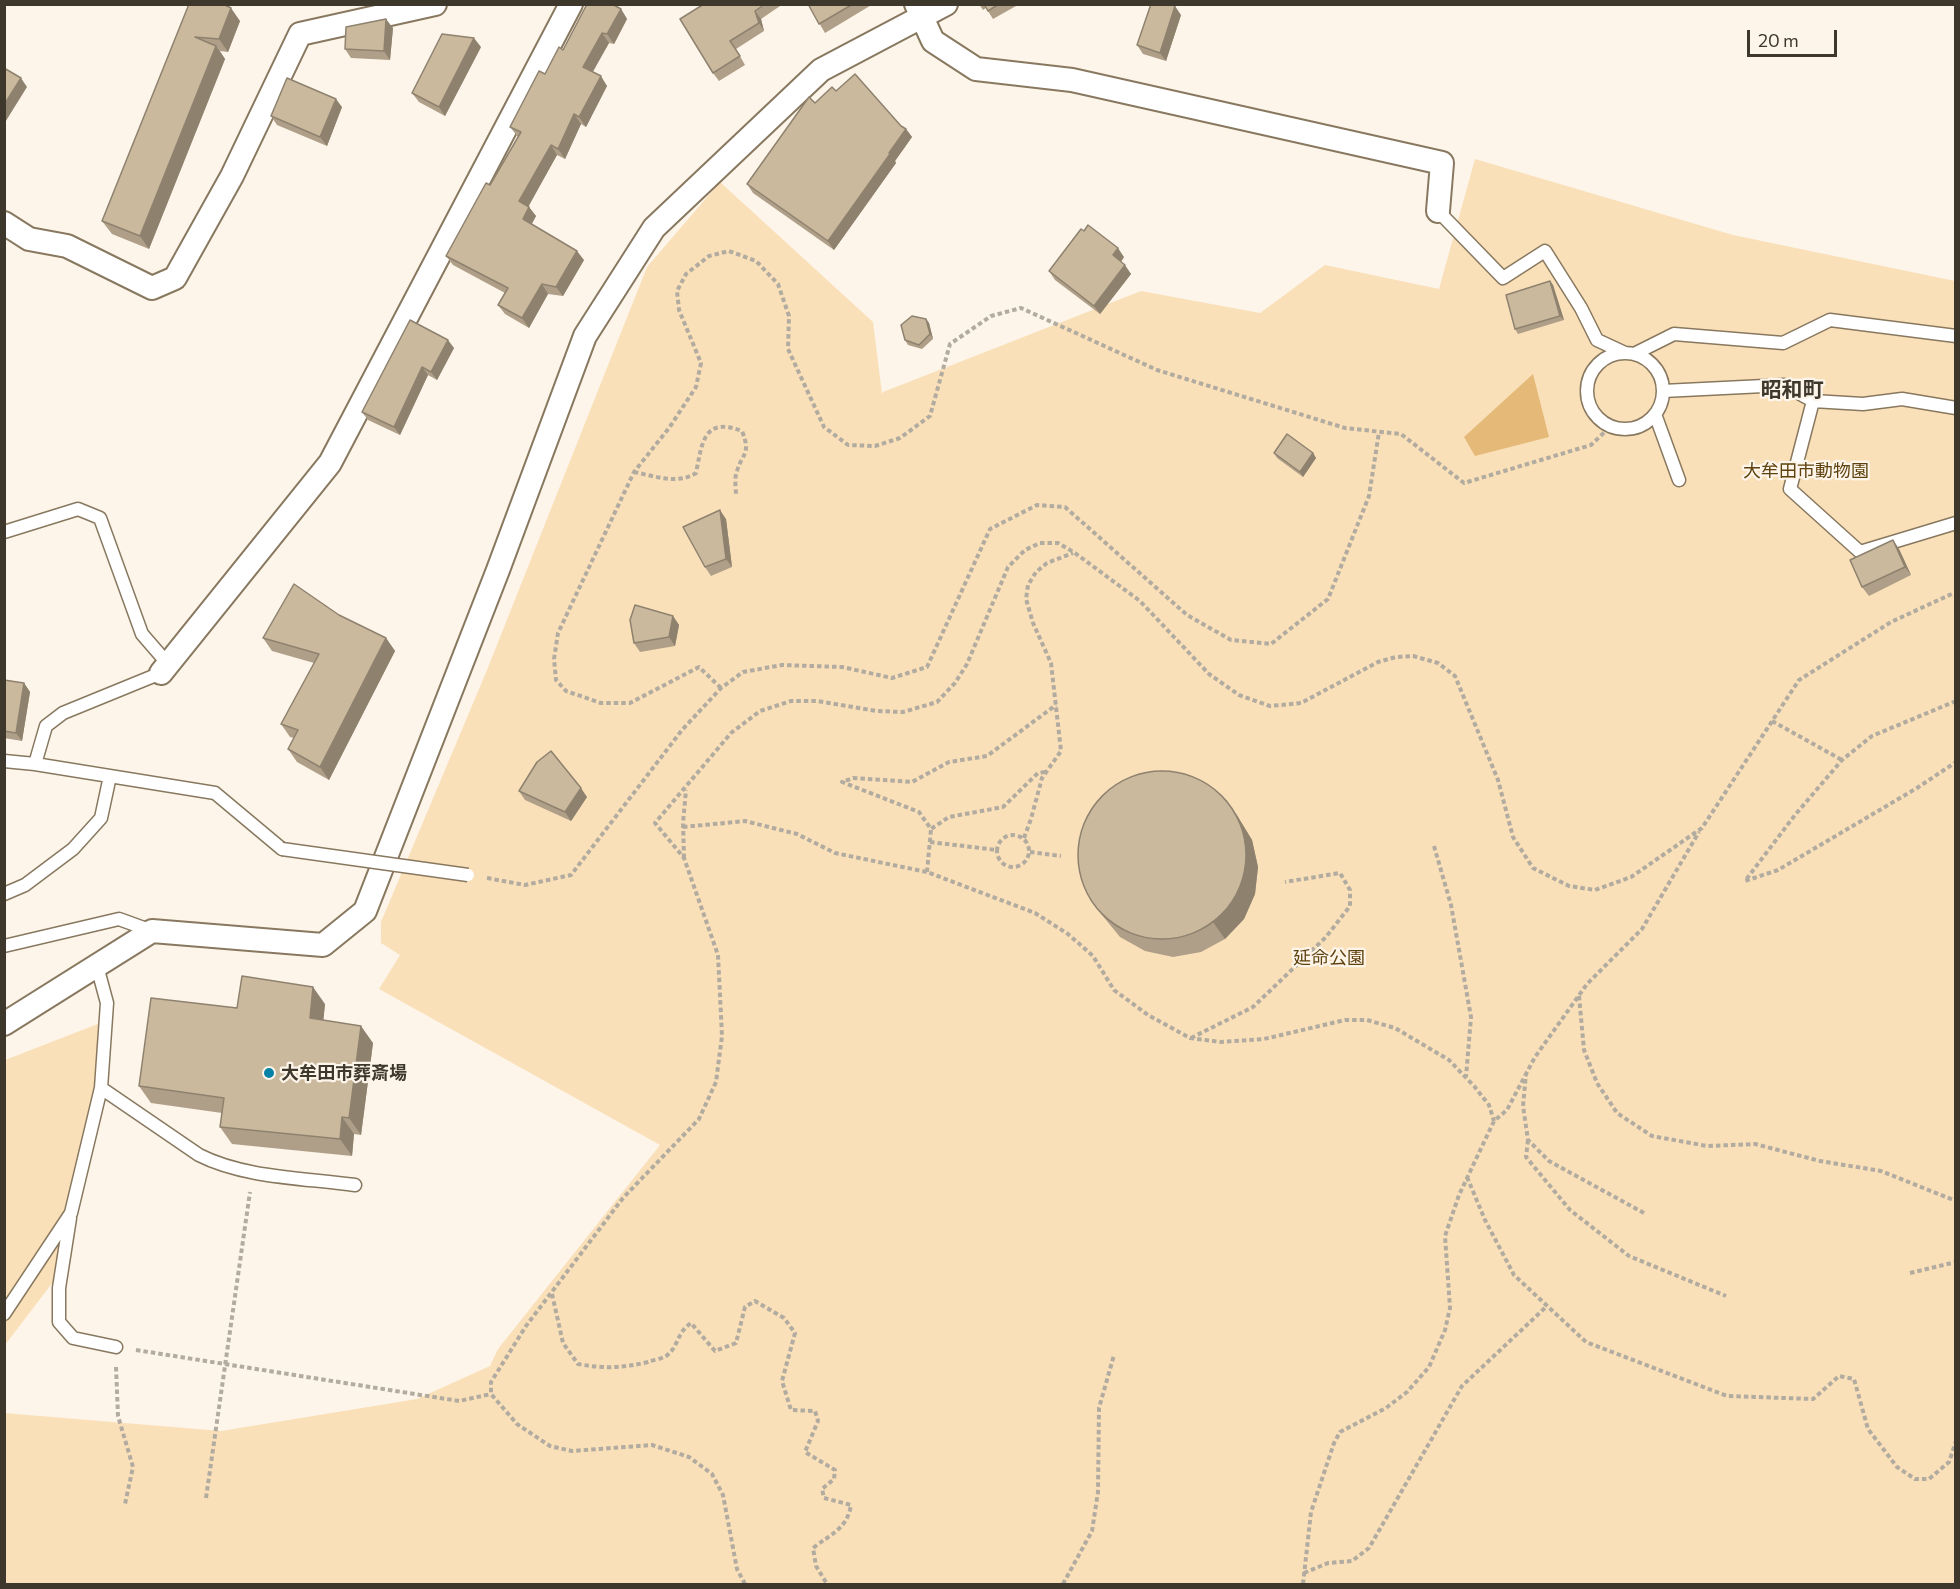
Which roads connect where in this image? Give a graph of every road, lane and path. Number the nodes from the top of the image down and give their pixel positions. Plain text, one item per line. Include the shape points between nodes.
1 (435, 4) edge
2 (571, 4) edge
3 (946, 4) edge
4 (919, 11) edge
5 (1438, 211) joint
6 (4, 223) edge
7 (1956, 336) edge
8 (1629, 353) junction
9 (1663, 391) junction
10 (1813, 401) junction
11 (1956, 408) edge
12 (1655, 414) junction
13 (1611, 426) junction
14 (1379, 432) junction
15 (634, 472) junction
16 (1679, 480) dead end
17 (736, 496) dead end
18 (1956, 524) edge
19 (4, 532) edge
20 (1075, 553) junction
21 (1956, 592) edge
22 (165, 668) junction
23 (721, 688) junction
24 (1956, 700) edge
25 (1056, 705) junction
26 (1772, 721) junction
27 (1842, 760) junction
28 (4, 761) edge
29 (1956, 762) edge
30 (35, 764) junction
31 (1045, 772) junction
32 (110, 776) junction
33 (686, 788) junction
34 (683, 827) junction
35 (931, 829) junction
36 (1700, 830) junction
37 (1024, 838) junction
38 (930, 842) junction
39 (1434, 846) dead end
40 (997, 850) junction
41 (1030, 852) junction
42 (1061, 856) dead end
43 (684, 858) junction
44 (927, 872) junction
45 (468, 875) joint
46 (1285, 882) dead end
47 (4, 894) edge
48 (152, 931) junction
49 (4, 946) edge
50 (97, 966) junction
51 (1579, 995) junction
52 (4, 1024) edge
53 (1190, 1038) junction
54 (1526, 1074) junction
55 (1466, 1077) junction
56 (100, 1088) junction
57 (1494, 1121) junction
58 (1528, 1140) junction
59 (253, 1172) junction
60 (1467, 1177) junction
61 (355, 1185) dead end
62 (1956, 1201) edge
63 (1644, 1213) dead end
64 (70, 1214) junction
65 (1956, 1262) edge
66 (1910, 1273) dead end
67 (552, 1293) junction
68 (1726, 1296) dead end
69 (1547, 1306) junction
70 (4, 1314) edge
71 (116, 1347) junction
72 (1114, 1355) dead end
73 (224, 1364) junction
74 (491, 1394) junction
75 (1956, 1441) edge
76 (206, 1497) dead end
77 (125, 1504) dead end
78 (1304, 1573) junction
79 (745, 1584) edge
80 (827, 1584) edge
81 (1063, 1584) edge
82 (1303, 1584) edge

1 - 6 street via 300,34 232,176 175,278 152,288 68,246 29,239
2 - 22 street via 330,463
3 - 4 street
4 - 5 street via 933,40 976,69 1072,80 1442,163
4 - 48 street via 821,70 662,220 585,336 365,910 323,945
5 - 8 lane via 1503,278 1545,251 1597,340
7 - 8 lane via 1830,320 1783,344 1674,334
8 - 9 lane via 1646,358 1655,367
8 - 13 lane via 1608,356 1590,374 1587,387 1592,410
9 - 10 lane via 1784,385
9 - 12 lane
10 - 11 lane via 1863,404 1902,399
10 - 18 lane via 1790,489 1860,552
12 - 13 lane via 1635,428
12 - 16 lane
13 - 14 path via 1590,445 1464,483 1401,434
14 - 15 path via 1344,428 1157,370 1021,308 991,316 950,344 930,416 900,438 875,446 848,445 824,427 788,349 789,316 778,284 756,261 729,251 709,256 693,268 677,291 679,310 701,363 696,387
14 - 23 path via 1369,496 1328,599 1271,644 1231,640 1187,615 1065,507 1037,505 990,529 927,667 892,678 842,667 782,665 743,672
15 - 17 path via 687,479 696,473 702,441 710,430 728,426 742,431 747,443 736,472
15 - 23 path via 558,633 556,680 566,691 601,703 630,703 699,667
19 - 22 lane via 78,509 100,518 142,634
20 - 25 path via 1047,563 1036,572 1026,599 1051,663
20 - 33 path via 1058,543 1040,543 1024,550 1008,567 967,663 937,702 903,712 791,701 760,711 731,733
20 - 36 path via 1140,601 1209,674 1239,694 1270,706 1301,703 1378,662 1396,657 1413,656 1438,663 1455,676 1498,780 1513,837 1533,868 1569,886 1595,890 1631,878
21 - 26 path via 1891,622 1799,680
22 - 30 lane via 63,713 46,726
23 - 45 path via 682,730 571,874 525,885
24 - 27 path via 1872,736
25 - 31 path via 1061,751
25 - 35 path via 987,756 948,762 912,782 853,778 842,782 919,812
26 - 27 path
26 - 36 path
27 - 29 path via 1745,881 1778,870
28 - 30 lane
30 - 32 lane
31 - 35 path via 1038,773 1003,807 949,817
31 - 37 path
32 - 45 lane, bridge via 215,793 282,849
32 - 47 lane via 101,818 73,849 25,885
33 - 34 path
33 - 43 path via 656,823
34 - 43 path
34 - 44 path via 745,821 797,834 835,853
35 - 38 path
36 - 51 path via 1642,929
37 - 40 path via 1010,835 1000,840
37 - 41 path
38 - 40 path
38 - 44 path
39 - 55 path via 1451,904 1471,1017
40 - 41 path via 1004,865 1015,867 1024,863
41 - 42 path
43 - 67 path via 718,955 722,1036 716,1082 699,1119 623,1197
44 - 53 path via 1035,914 1068,934 1092,956 1114,990
46 - 53 path via 1340,873 1350,890 1350,906 1326,937 1253,1008
48 - 49 lane via 119,919
48 - 50 street
50 - 52 street
50 - 56 lane via 107,1003
51 - 54 path
51 - 62 path via 1584,1050 1597,1083 1617,1113 1652,1136 1707,1146 1755,1144 1820,1161 1881,1171
53 - 55 path via 1221,1042 1264,1039 1345,1020 1367,1020 1395,1028 1427,1046
54 - 57 path via 1507,1110
54 - 58 path via 1522,1106
55 - 57 path via 1489,1105
56 - 59 lane via 199,1155
56 - 64 lane
57 - 60 path
58 - 63 path via 1549,1161
58 - 68 path via 1526,1157 1570,1210 1629,1256
59 - 61 lane
59 - 73 path
60 - 69 path via 1514,1275
60 - 78 path via 1444,1236 1450,1308 1445,1330 1429,1367 1407,1392 1340,1432 1311,1512
64 - 70 lane
64 - 71 lane via 59,1288 59,1322 73,1338
65 - 66 path
67 - 74 path via 490,1382
67 - 80 path via 563,1343 578,1364 599,1368 623,1368 665,1357 682,1329 691,1323 714,1351 736,1343 745,1307 755,1300 784,1318 795,1333 783,1381 791,1410 815,1411 818,1421 805,1452 835,1470 834,1479 822,1489 824,1498 851,1505 849,1518 842,1526 813,1548 816,1566
69 - 75 path via 1586,1342 1726,1396 1813,1399 1839,1376 1854,1379 1868,1429 1897,1467 1915,1479 1929,1479 1949,1462
69 - 78 path via 1462,1386 1369,1548 1352,1561 1328,1563
71 - 73 path
71 - 77 path via 118,1416 133,1467
72 - 81 path via 1099,1408 1098,1492 1092,1531
73 - 74 path via 459,1401
73 - 76 path
74 - 79 path via 517,1424 550,1446 572,1451 652,1445 689,1457 712,1474 723,1495 737,1569
78 - 82 path

